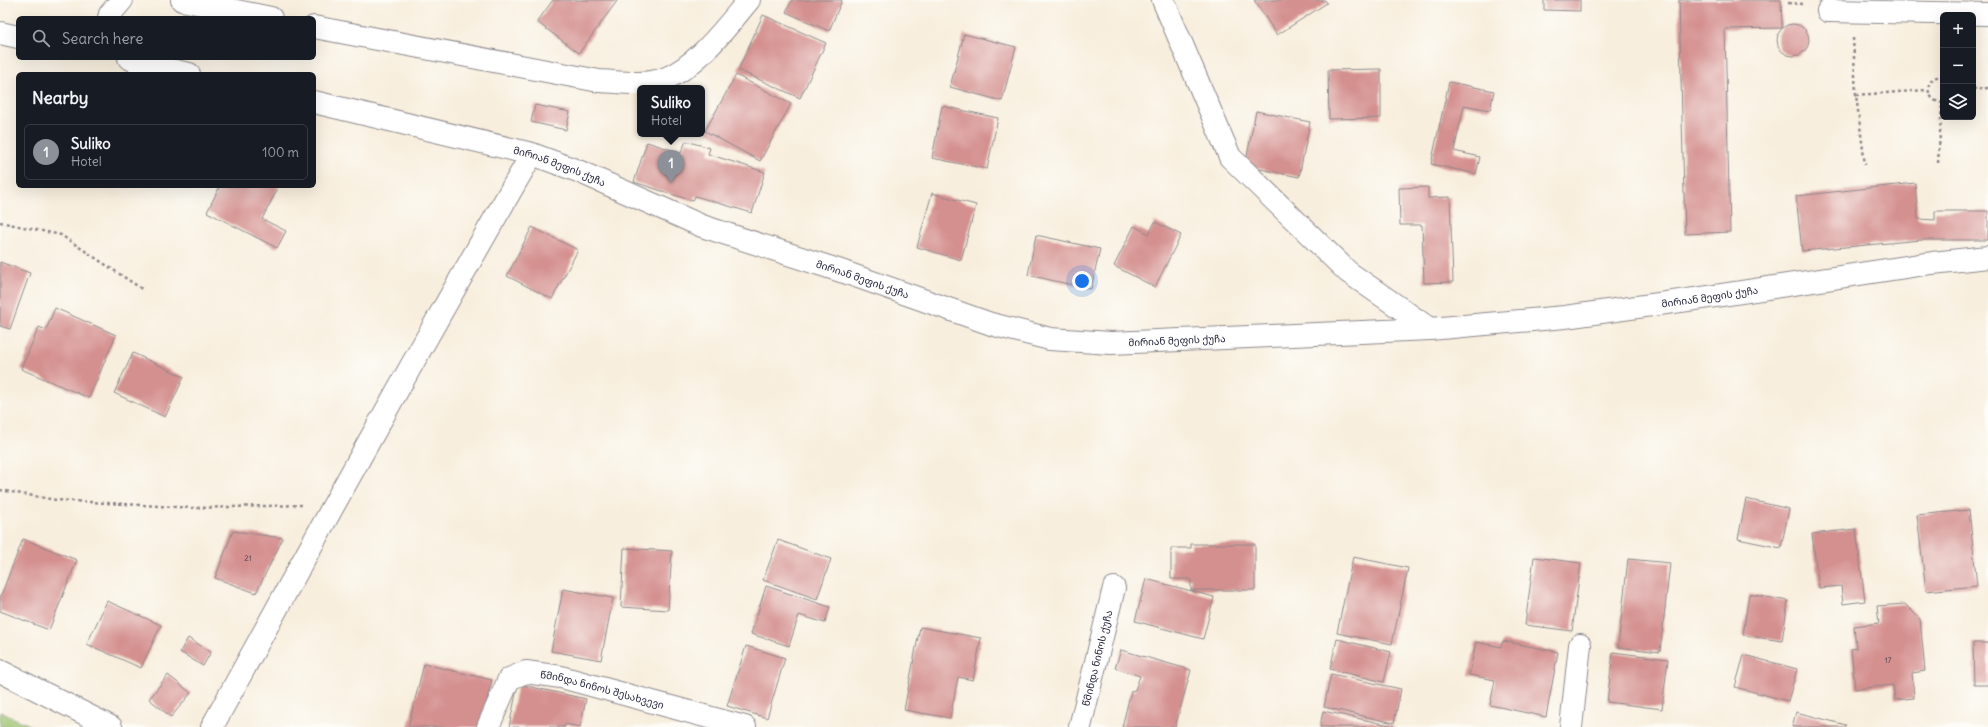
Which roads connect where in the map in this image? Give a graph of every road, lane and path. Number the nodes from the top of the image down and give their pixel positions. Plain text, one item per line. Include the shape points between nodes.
1 (122, 0) edge
2 (182, 0) edge
3 (749, 0) edge
4 (1163, 0) edge
5 (1828, 11) dead end
6 (1988, 14) edge
7 (110, 16) edge
8 (261, 16) edge
9 (316, 27) edge
10 (0, 33) edge
11 (16, 37) edge
12 (1853, 37) dead end
13 (133, 60) edge
14 (180, 72) edge
15 (1940, 77) edge
16 (1988, 88) edge
17 (1976, 89) edge
18 (1927, 90) junction
19 (1856, 95) junction
20 (316, 102) edge
21 (1940, 103) edge
22 (1941, 120) edge
23 (532, 154) junction
24 (1938, 163) dead end
25 (1865, 165) dead end
26 (0, 222) edge
27 (1988, 257) edge
28 (142, 289) dead end
29 (1430, 329) junction
30 (0, 490) edge
31 (334, 504) junction
32 (1114, 588) dead end
33 (1580, 645) dead end
34 (0, 671) edge
35 (111, 727) edge
36 (212, 727) edge
37 (488, 727) edge
38 (746, 727) edge
39 (1080, 727) edge
40 (1571, 727) edge

1 - 7 street
2 - 8 street
3 - 9 street via 690,64 664,79 636,83 599,81
4 - 29 street via 1230,157 1348,272
5 - 6 street
10 - 11 street
12 - 19 path
13 - 14 street
15 - 18 path via 1929,83
16 - 17 path
18 - 19 path
18 - 21 path via 1935,102
19 - 25 path
20 - 23 street, მირიან მეფის ქუჩა
22 - 24 path
23 - 29 street, მირიან მეფის ქუჩა via 578,171 702,226 844,272 990,324 1050,339 1111,342
23 - 31 street
26 - 28 path via 61,235
27 - 29 street, მირიან მეფის ქუჩა via 1565,317
30 - 31 path via 56,500 193,508
31 - 36 street
32 - 39 street, წმინდა ნინოს ქუჩა
33 - 40 street
34 - 35 street
37 - 38 street, წმინდა ნინოს შესახვევი via 509,679 526,672 561,677

